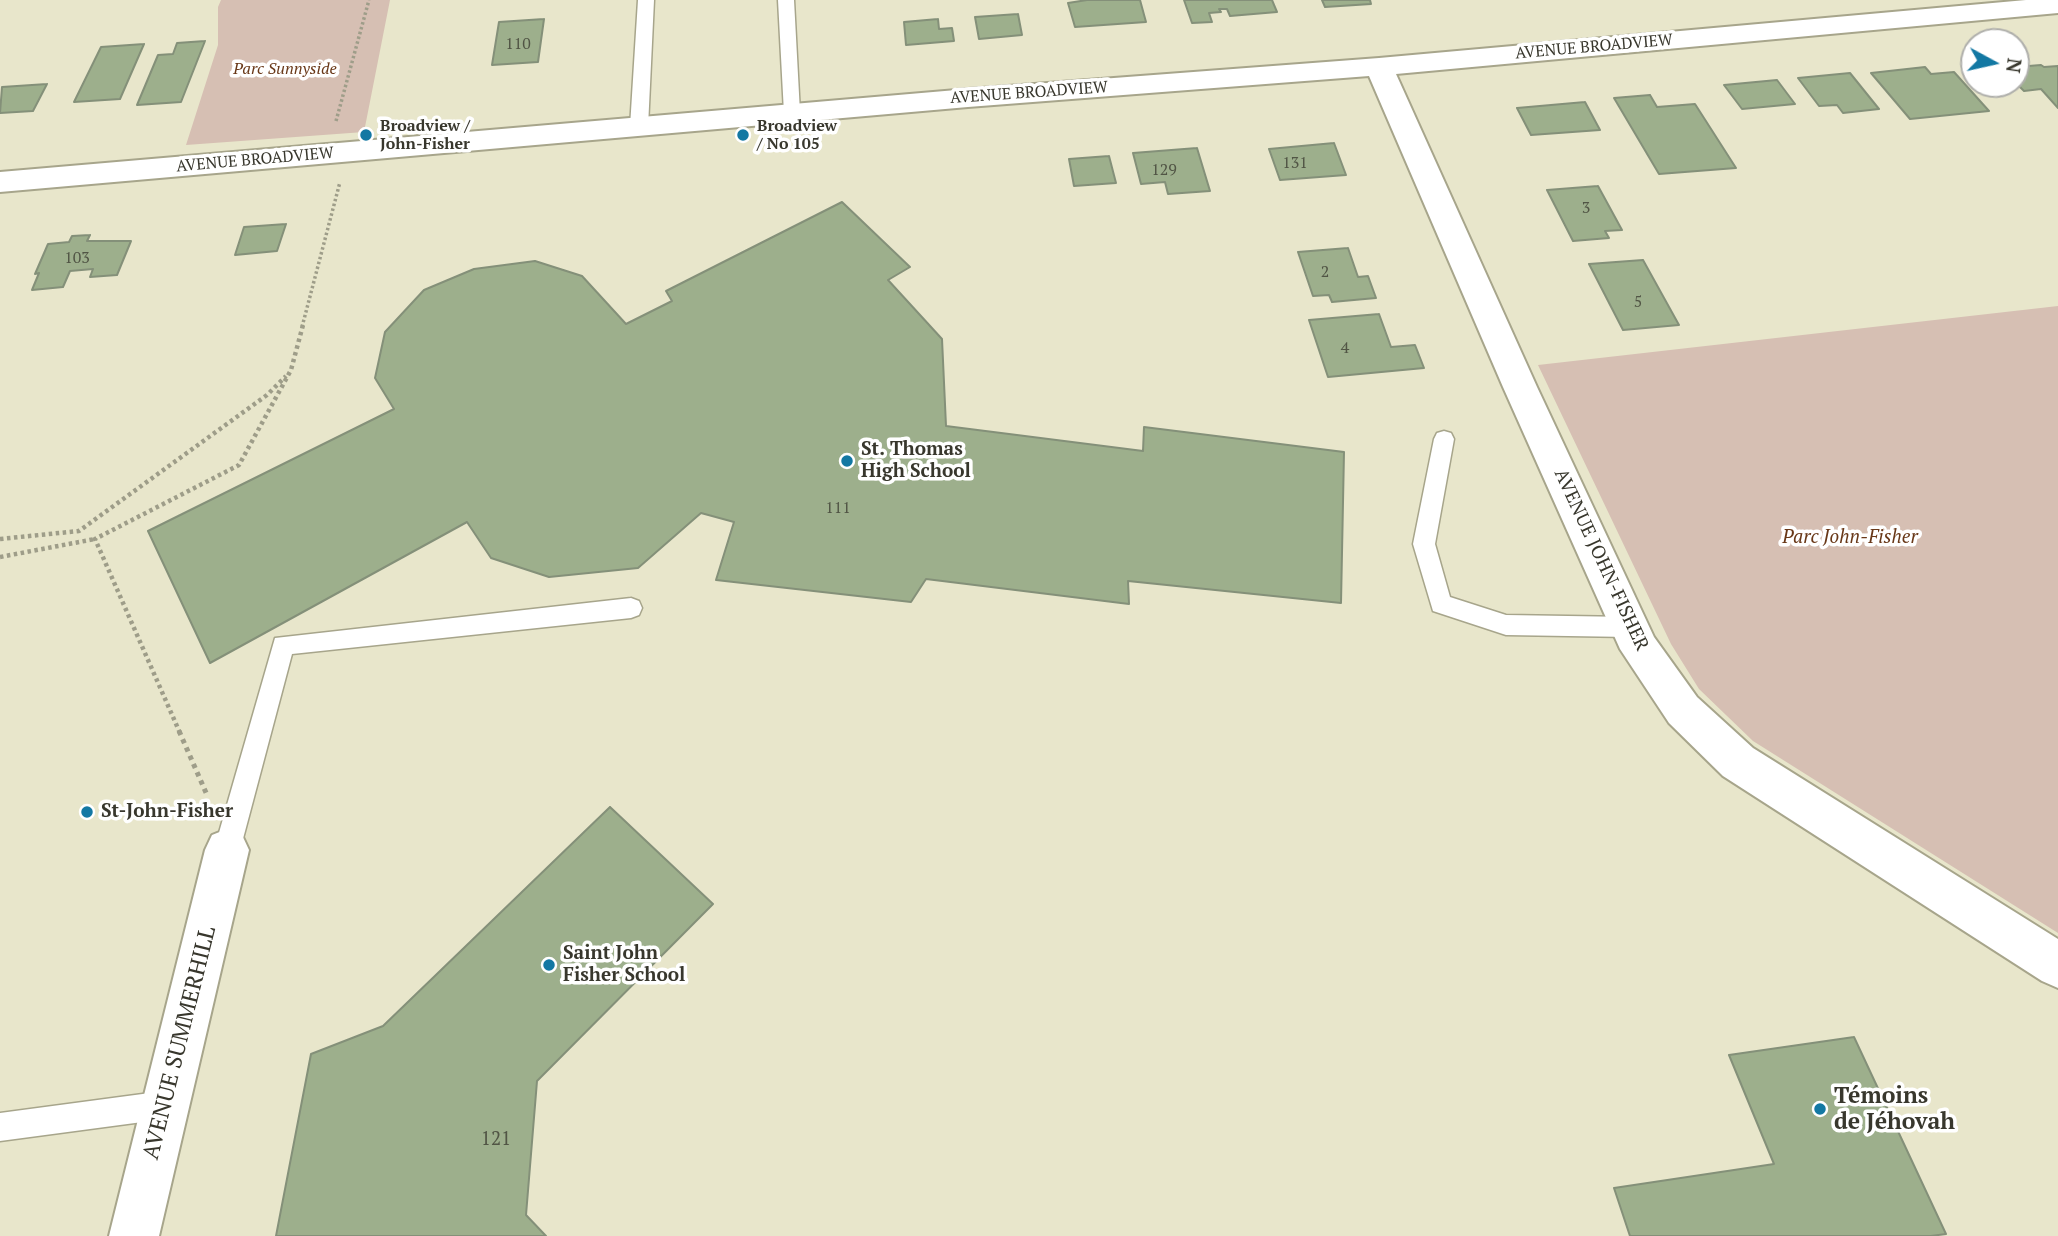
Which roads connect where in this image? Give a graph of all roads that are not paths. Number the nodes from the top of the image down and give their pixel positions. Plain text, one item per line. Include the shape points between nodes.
1 (646, 0) edge
2 (786, 0) edge
3 (2058, 5) edge
4 (1378, 67) junction
5 (792, 113) junction
6 (639, 127) junction
7 (0, 182) edge
8 (1444, 439) dead end
9 (631, 608) dead end
10 (1630, 627) junction
11 (226, 850) joint
12 (2058, 965) edge
13 (165, 1104) junction
14 (0, 1127) edge
15 (134, 1236) edge

1 - 6 lane
2 - 5 lane
3 - 4 street, AVENUE BROADVIEW
4 - 5 street, AVENUE BROADVIEW
4 - 10 street, AVENUE JOHN-FISHER
5 - 6 street, AVENUE BROADVIEW
6 - 7 street, AVENUE BROADVIEW
8 - 10 lane via 1424,544 1441,604 1506,625
9 - 11 lane via 283,645
10 - 12 street, AVENUE JOHN-FISHER via 1683,710 1738,762
11 - 13 street, AVENUE SUMMERHILL
13 - 14 lane
13 - 15 street, AVENUE SUMMERHILL

